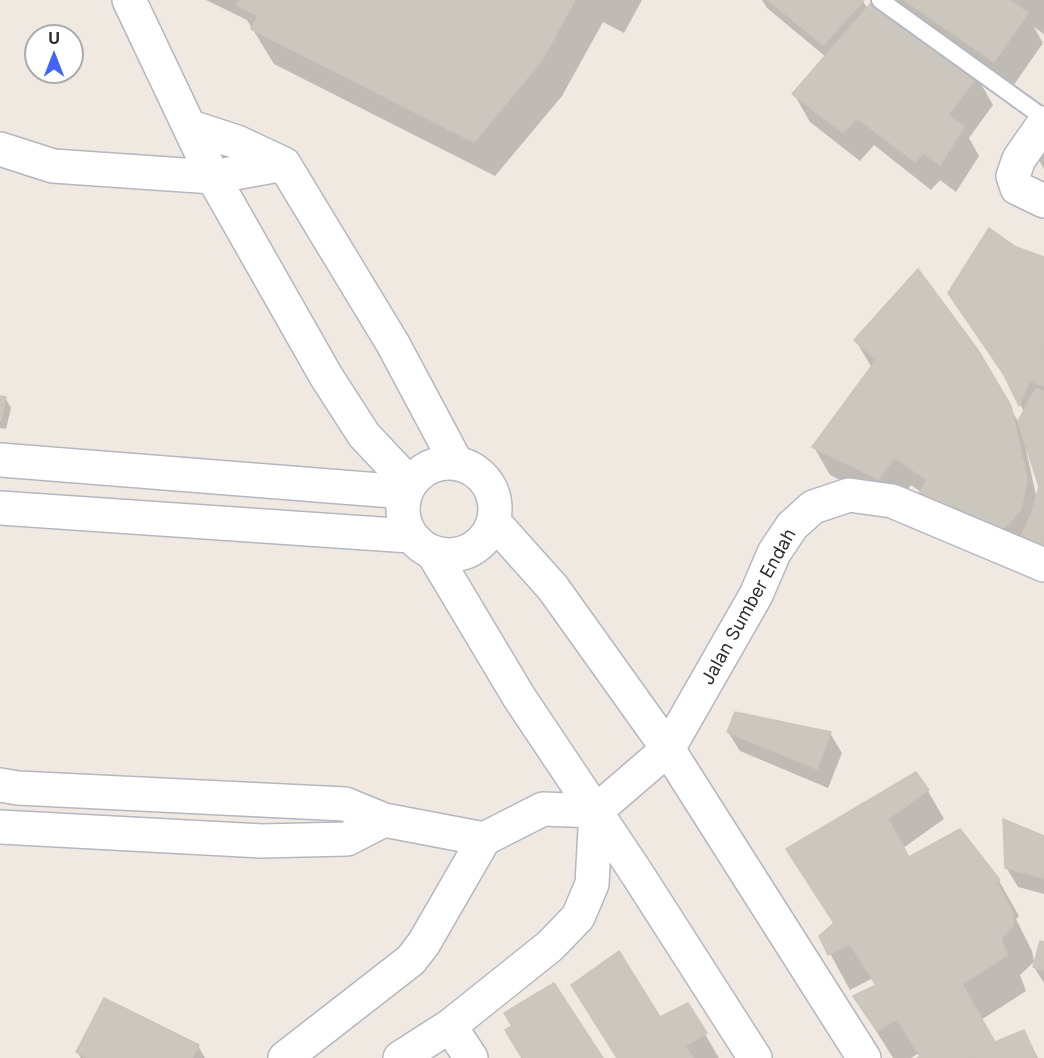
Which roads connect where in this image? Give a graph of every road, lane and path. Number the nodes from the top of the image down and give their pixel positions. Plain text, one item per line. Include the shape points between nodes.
1 (129, 0) edge
2 (880, 0) edge
3 (1044, 118) edge
4 (1044, 123) edge
5 (191, 128) junction
6 (0, 149) edge
7 (284, 164) junction
8 (213, 177) junction
9 (1035, 197) edge
10 (0, 460) edge
11 (457, 464) junction
12 (407, 488) junction
13 (0, 508) edge
14 (494, 522) junction
15 (421, 545) junction
16 (1044, 565) edge
17 (668, 749) junction
18 (9, 787) edge
19 (596, 811) junction
20 (384, 820) junction
21 (7, 827) edge
22 (484, 839) junction
23 (450, 1026) junction
24 (285, 1058) edge
25 (400, 1058) edge
26 (471, 1058) edge
27 (755, 1058) edge
28 (864, 1058) edge

1 - 5 street
2 - 3 lane
4 - 9 street via 1014,168 1017,188
5 - 7 street via 237,142
5 - 8 street
6 - 8 street via 54,166
7 - 8 street
7 - 11 street via 393,344
8 - 12 street via 326,376 364,435
10 - 12 street
11 - 12 street via 433,466
11 - 14 street via 475,471 488,485 495,504
12 - 15 street via 402,515
13 - 15 street
14 - 15 street via 480,544 458,555
14 - 17 street via 553,588
15 - 19 street
16 - 17 street, Jalan Sumber Endah via 892,501 849,495 813,507 792,526 774,553 756,595
17 - 19 street, Jalan Sumber Endah
17 - 28 street
18 - 20 street via 345,804
18 - 21 street
19 - 22 street via 543,808
19 - 23 street via 592,884 578,917 550,946
19 - 27 street
20 - 21 street via 347,839 336,840 262,841
20 - 22 street
22 - 24 street via 411,960
23 - 25 street
23 - 26 street

